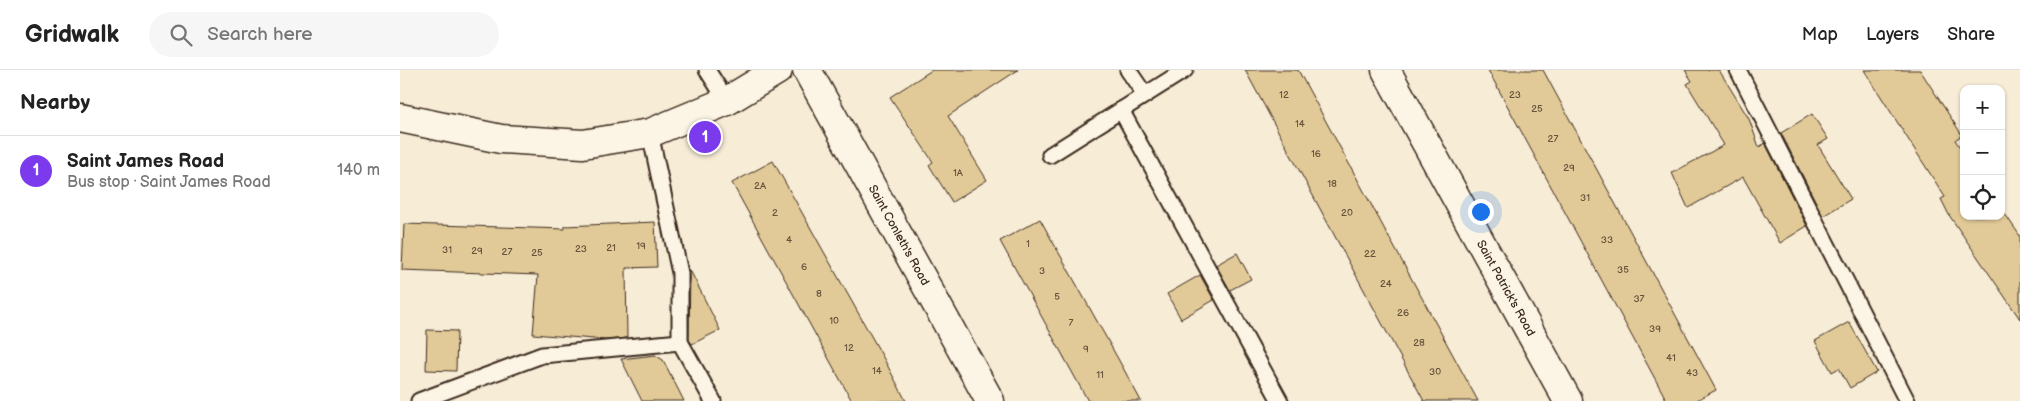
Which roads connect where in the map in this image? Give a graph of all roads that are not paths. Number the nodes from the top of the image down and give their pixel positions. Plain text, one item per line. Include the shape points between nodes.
1 (707, 70) edge
2 (778, 70) edge
3 (807, 70) edge
4 (1128, 70) edge
5 (1185, 70) edge
6 (1386, 70) edge
7 (1738, 70) edge
8 (1145, 95) junction
9 (727, 101) junction
10 (1122, 110) junction
11 (400, 118) edge
12 (650, 132) junction
13 (1050, 155) dead end
14 (680, 342) junction
15 (420, 401) edge
16 (713, 401) edge
17 (990, 401) edge
18 (1280, 401) edge
19 (1568, 401) edge
20 (1907, 401) edge

1 - 9 lane
2 - 9 street
3 - 17 street, Saint Conleth's Road
4 - 8 lane
5 - 8 lane
6 - 19 street, Saint Patrick's Road
7 - 20 lane
8 - 10 lane
9 - 12 street
10 - 13 lane
10 - 18 lane
11 - 12 street via 501,139 565,143 583,144
12 - 14 lane via 680,273
14 - 15 lane via 542,354
14 - 16 lane

